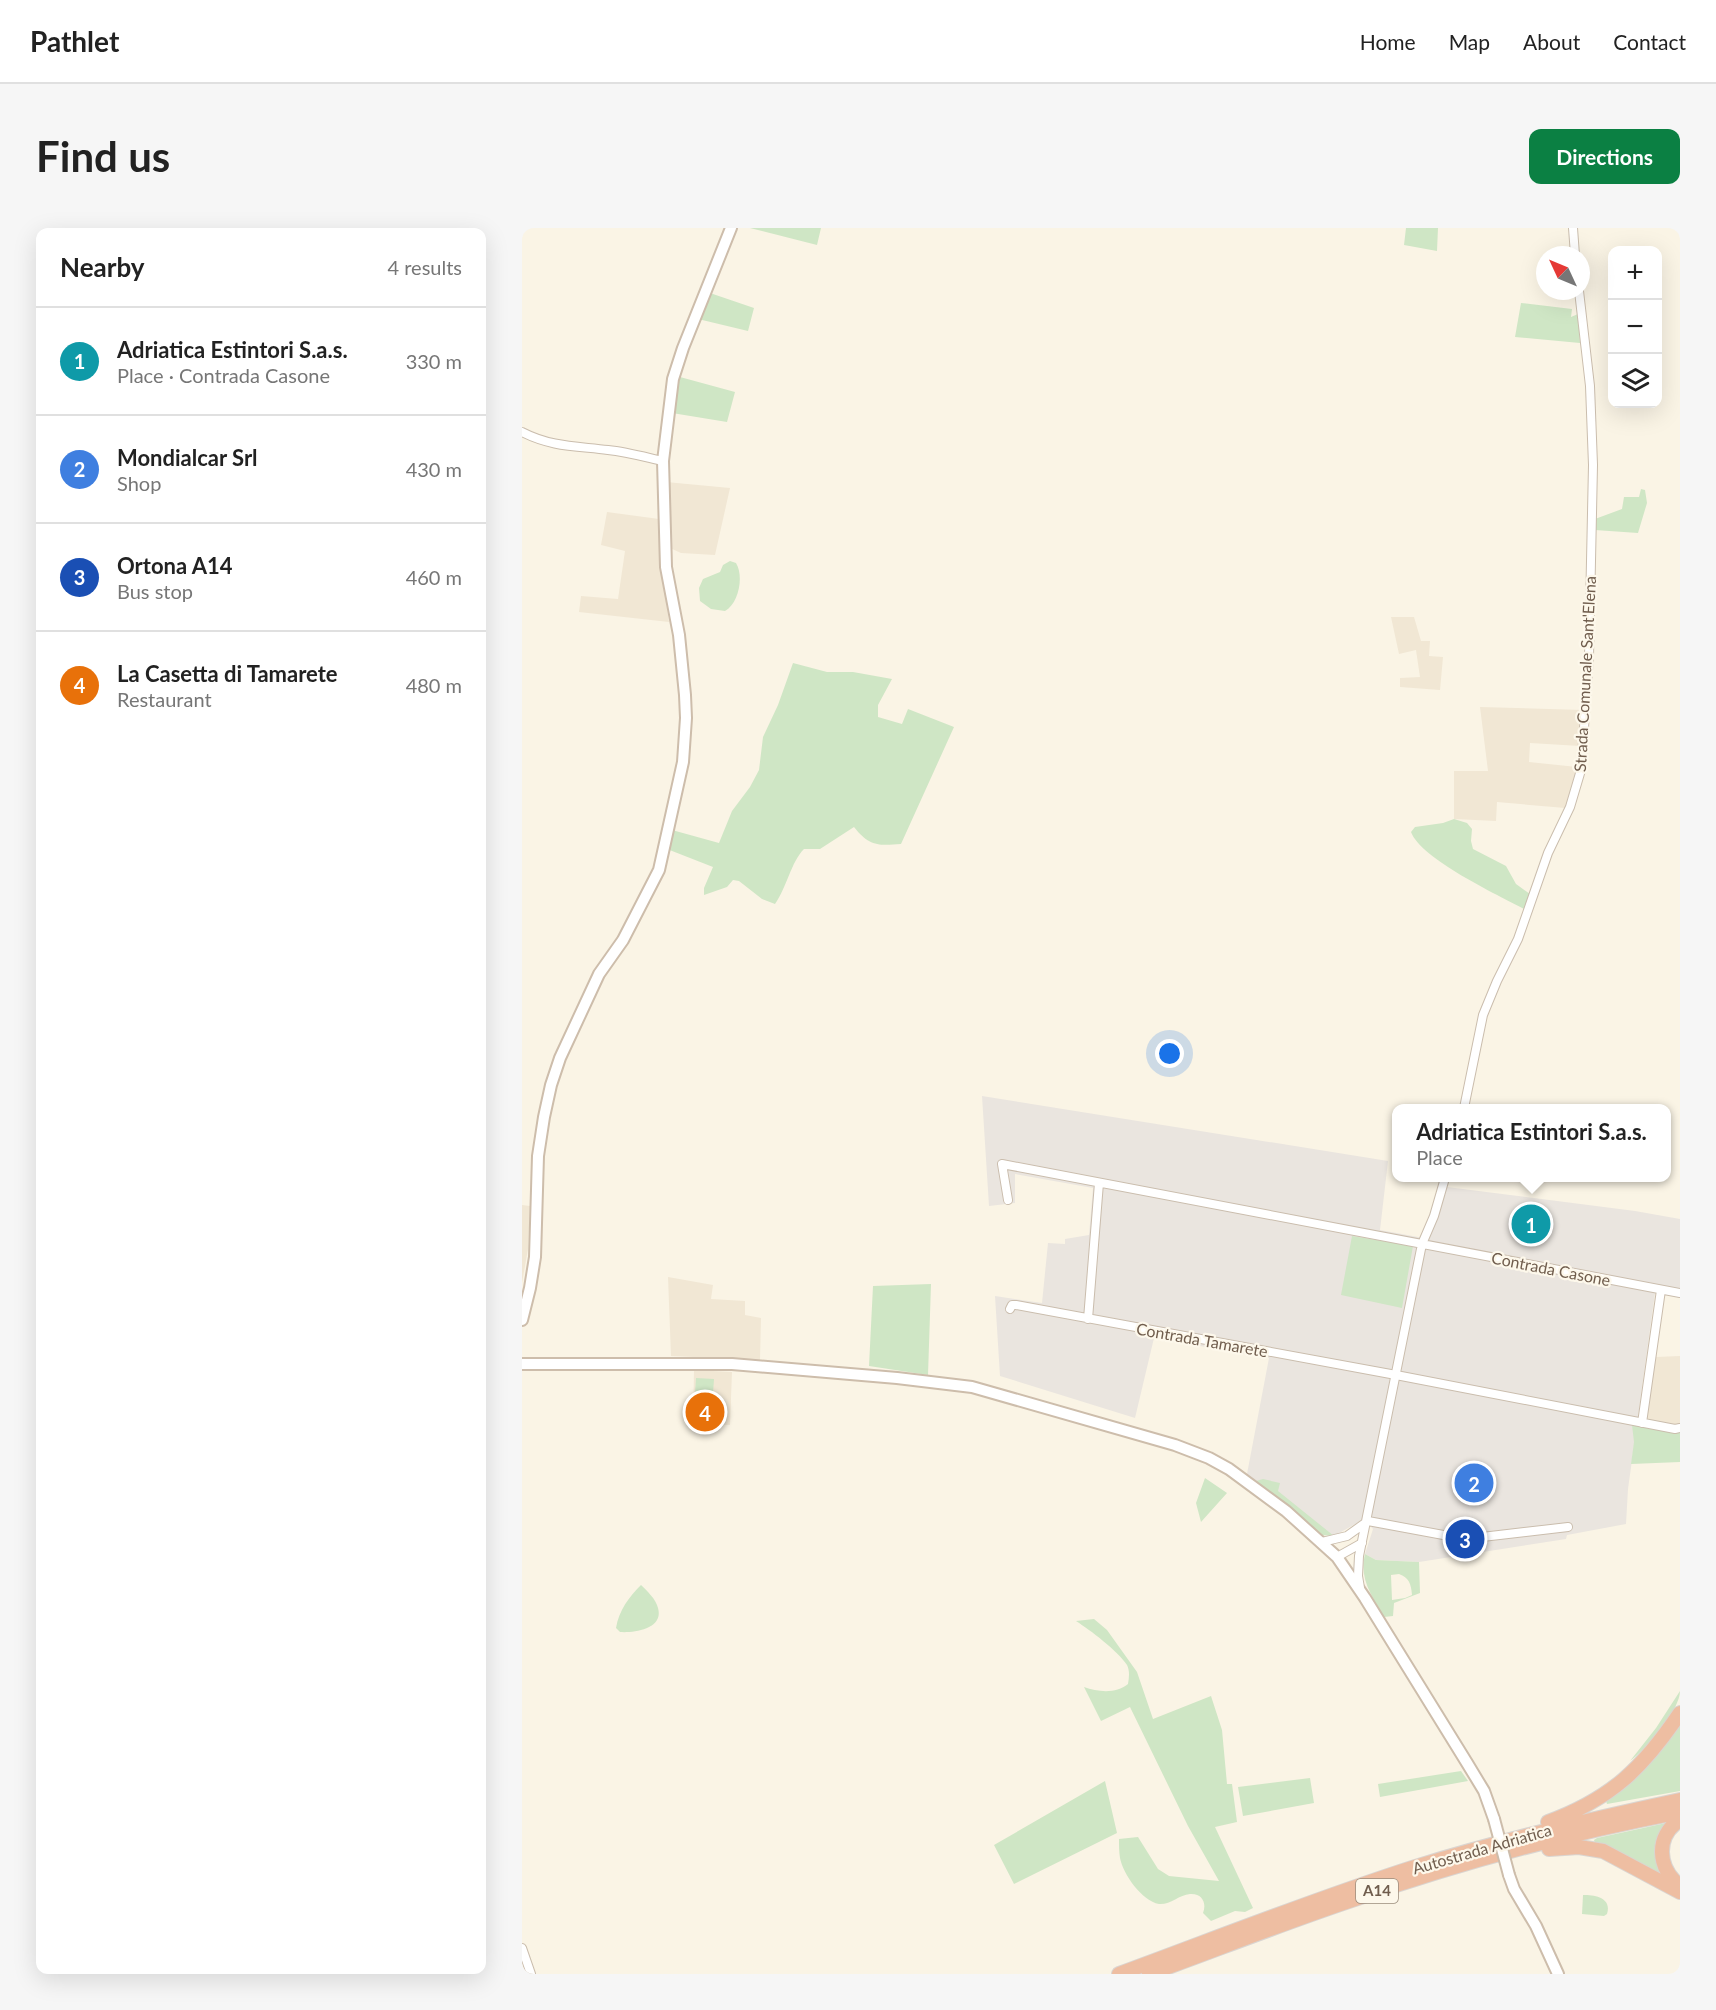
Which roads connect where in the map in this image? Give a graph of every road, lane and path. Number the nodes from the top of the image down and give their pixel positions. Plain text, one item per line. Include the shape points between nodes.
1 (731, 228) edge
2 (1573, 228) edge
3 (1574, 246) edge
4 (1581, 300) edge
5 (522, 432) edge
6 (663, 461) junction
7 (1465, 1104) edge
8 (1444, 1182) edge
9 (1099, 1183) junction
10 (1008, 1200) dead end
11 (1422, 1244) junction
12 (1661, 1290) junction
13 (1680, 1293) edge
14 (1010, 1310) dead end
15 (1088, 1319) junction
16 (522, 1320) edge
17 (522, 1364) edge
18 (1396, 1375) junction
19 (1642, 1423) junction
20 (1680, 1428) edge
21 (1368, 1521) junction
22 (1568, 1527) dead end
23 (1347, 1536) junction
24 (1322, 1542) junction
25 (1362, 1543) junction
26 (1337, 1557) junction
27 (1360, 1591) junction
28 (1680, 1713) edge
29 (1680, 1800) edge
30 (1680, 1812) edge
31 (1680, 1820) edge
32 (1509, 1851) junction
33 (1445, 1858) junction
34 (1680, 1886) edge
35 (1680, 1892) edge
36 (522, 1948) edge
37 (531, 1974) edge
38 (1119, 1974) edge
39 (1149, 1974) edge
40 (1558, 1974) edge

1 - 6 main road via 673,379
2 - 3 street
4 - 7 street, Strada Comunale Sant'Elena via 1593,465 1589,657 1581,770 1518,939 1483,1015
5 - 6 street via 549,443 632,453
6 - 16 main road via 666,567 685,695 683,762 659,870 623,940 599,974 552,1085 538,1156 535,1257
8 - 11 street
9 - 10 street, Contrada Casone via 1002,1164
9 - 11 street, Contrada Casone
9 - 15 street
11 - 12 street, Contrada Casone
11 - 18 street
12 - 13 street, Contrada Casone
12 - 19 street
14 - 15 street, Contrada Tamarete via 1016,1305
15 - 18 street, Contrada Tamarete
17 - 24 main road via 732,1364 972,1387 1209,1458 1286,1511
18 - 19 street, Contrada Tamarete
18 - 21 street
19 - 20 street, Contrada Tamarete
21 - 22 street via 1465,1539
21 - 23 street
21 - 25 street
23 - 24 street
23 - 26 street
24 - 26 main road
25 - 26 street
25 - 27 street
26 - 27 main road
27 - 40 main road, bridge via 1484,1791 1514,1889
28 - 33 highway via 1642,1764 1604,1795 1552,1821 1455,1849
29 - 33 highway, Autostrada Adriatica / A14 via 1549,1829
30 - 32 highway, Autostrada Adriatica / A14
31 - 34 highway via 1665,1835 1661,1851 1665,1869
32 - 35 highway via 1520,1854 1565,1847 1592,1849
32 - 39 highway, Autostrada Adriatica / A14 via 1355,1898
33 - 38 highway, Autostrada Adriatica / A14 via 1334,1894
36 - 37 street

